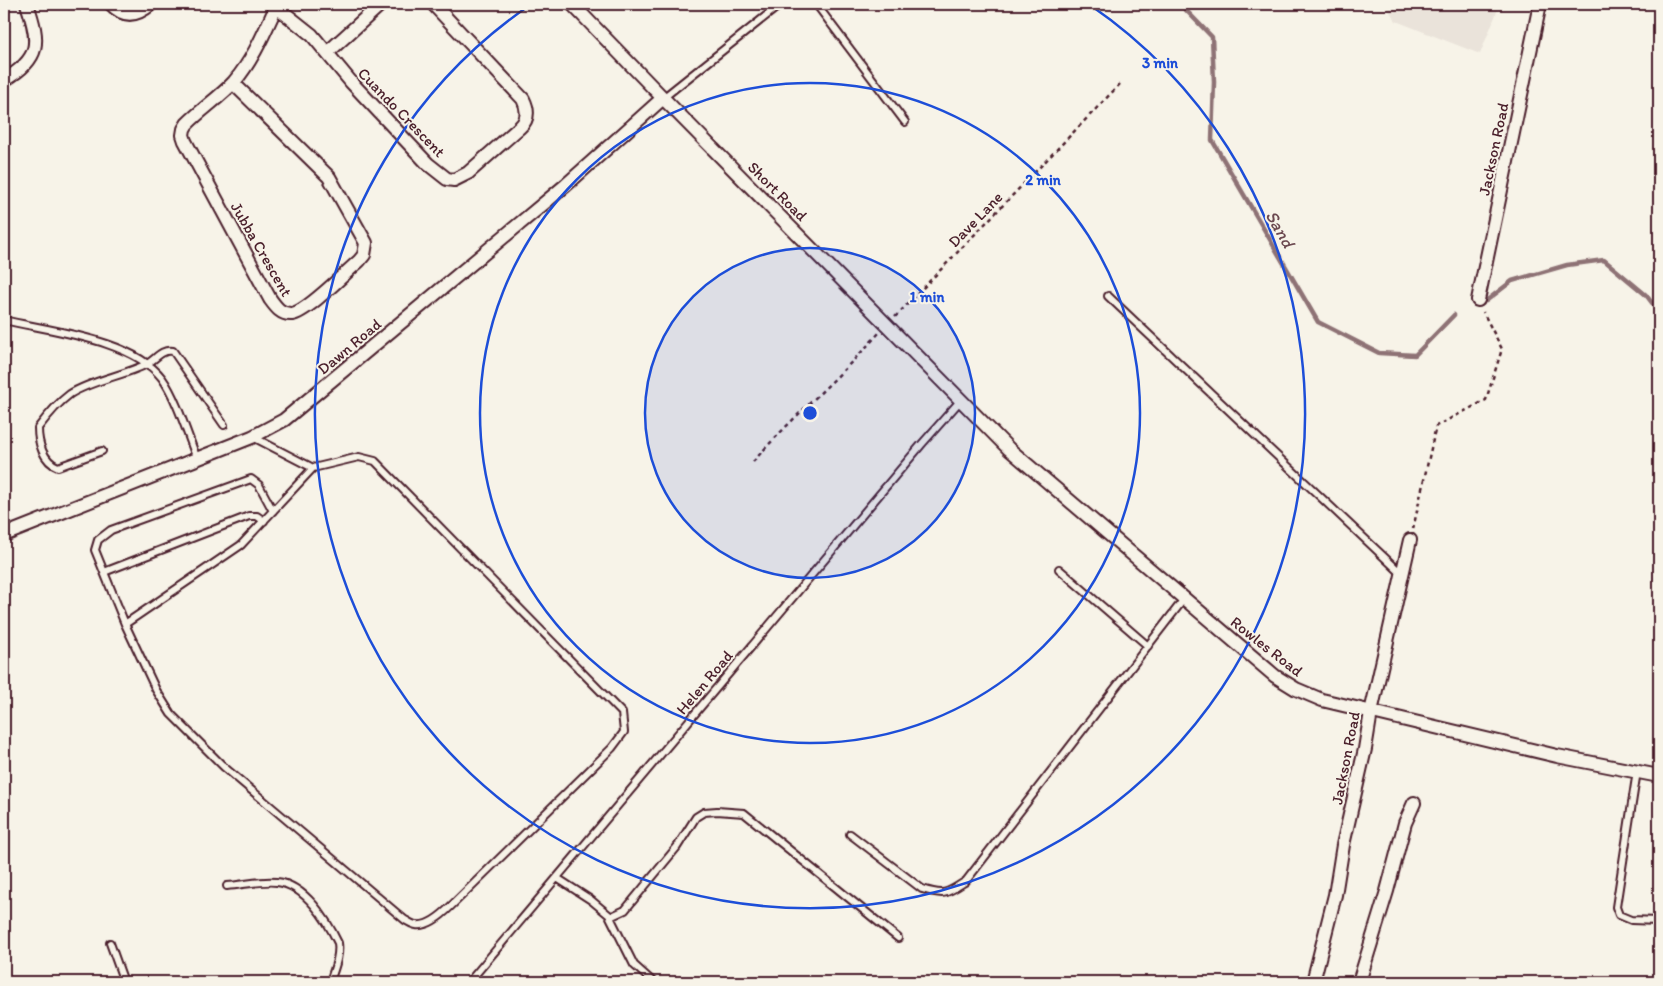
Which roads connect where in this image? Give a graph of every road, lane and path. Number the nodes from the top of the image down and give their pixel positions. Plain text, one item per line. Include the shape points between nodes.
1 (27, 4) edge
2 (112, 4) edge
3 (150, 4) edge
4 (381, 4) edge
5 (433, 4) edge
6 (572, 4) edge
7 (781, 4) edge
8 (816, 4) edge
9 (1540, 4) edge
10 (276, 5) edge
11 (327, 53) junction
12 (4, 80) edge
13 (233, 83) junction
14 (1120, 84) dead end
15 (664, 98) junction
16 (906, 122) dead end
17 (1108, 296) dead end
18 (1478, 300) joint
19 (4, 320) edge
20 (886, 325) junction
21 (148, 364) junction
22 (960, 401) junction
23 (224, 425) dead end
24 (252, 437) junction
25 (102, 451) dead end
26 (197, 459) junction
27 (753, 462) dead end
28 (313, 468) junction
29 (273, 511) junction
30 (264, 521) junction
31 (4, 535) edge
32 (1410, 540) joint
33 (1059, 569) dead end
34 (104, 572) junction
35 (1402, 574) junction
36 (1184, 599) junction
37 (125, 624) junction
38 (1148, 646) junction
39 (1371, 712) junction
40 (1637, 770) junction
41 (1659, 776) edge
42 (1414, 803) dead end
43 (850, 834) dead end
44 (557, 878) junction
45 (227, 886) dead end
46 (610, 917) junction
47 (1659, 921) edge
48 (898, 938) dead end
49 (110, 943) dead end
50 (124, 982) edge
51 (330, 982) edge
52 (468, 982) edge
53 (653, 982) edge
54 (1313, 982) edge
55 (1359, 982) edge

1 - 12 street via 35,32 33,54 22,69
2 - 3 street via 120,12 128,14 142,11
4 - 11 street
5 - 11 street, Cuando Crescent via 517,92 527,112 525,123 462,177 447,179 428,164
6 - 15 street, Short Road
7 - 15 lane
8 - 16 lane
9 - 18 street, Jackson Road
10 - 11 street, Cuando Crescent via 312,35
10 - 13 street, Jubba Crescent via 254,54
13 - 13 street, Jubba Crescent via 187,124 183,135 270,299 278,309 291,314 307,307 359,261 364,255 366,242 329,177
14 - 20 path, Dave Lane
15 - 20 street, Short Road
15 - 24 street, Dawn Road via 299,409
17 - 35 lane
18 - 32 path via 1502,349 1486,400 1436,426
19 - 21 lane via 80,336 115,347
20 - 22 street, Short Road
20 - 27 path, Dave Lane
21 - 23 lane via 160,353 173,351
21 - 25 lane via 76,391 38,428 38,440 44,455 50,464 58,467
21 - 26 lane via 169,390
22 - 36 street, Rowles Road via 1021,461
22 - 44 lane, Helen Road
24 - 26 street, Dawn Road
24 - 28 lane
26 - 31 street, Dawn Road
28 - 29 lane
28 - 37 lane via 359,457 375,461 622,713 624,732 612,748 440,916 417,926 405,920 224,768 171,714
29 - 30 lane
29 - 34 lane via 259,485 251,479 111,530 98,540 95,550
30 - 34 lane via 257,516 249,516
30 - 37 lane via 241,546
32 - 35 street, Jackson Road
33 - 38 lane
34 - 37 lane
35 - 39 street, Jackson Road
36 - 38 lane
36 - 39 street, Rowles Road via 1291,687 1322,700
38 - 43 lane via 986,857 966,881 947,893 934,893 922,888
39 - 40 street, Rowles Road via 1557,756
39 - 54 street, Jackson Road via 1335,895
40 - 41 street, Rowles Road
40 - 47 lane via 1616,906 1619,915 1626,919
42 - 55 street
44 - 46 lane
44 - 52 lane, Helen Road
45 - 51 lane via 288,884 312,902 338,943
46 - 48 lane via 625,910 677,848 696,817 704,812 717,811 744,813
46 - 53 lane via 634,964
49 - 50 lane

